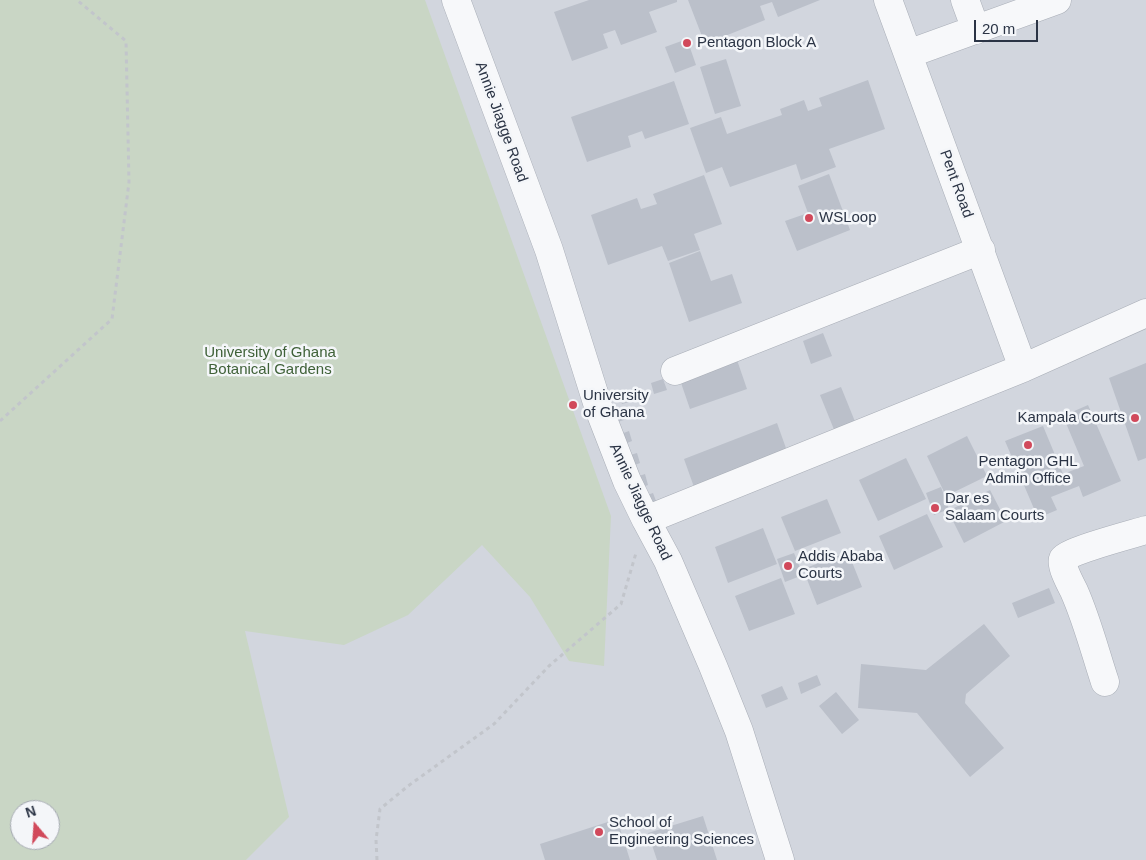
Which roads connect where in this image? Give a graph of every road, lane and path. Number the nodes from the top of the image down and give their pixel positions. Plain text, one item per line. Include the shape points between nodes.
1 (77, 0) edge
2 (456, 0) edge
3 (888, 0) edge
4 (965, 0) edge
5 (1057, 0) edge
6 (976, 30) junction
7 (908, 54) junction
8 (981, 250) junction
9 (1146, 313) edge
10 (1023, 368) junction
11 (675, 371) dead end
12 (0, 421) edge
13 (646, 520) junction
14 (1146, 530) edge
15 (1105, 682) dead end
16 (377, 860) edge
17 (780, 860) edge

1 - 12 path via 126,41 129,182 112,319
2 - 13 street, Annie Jiagge Road via 549,250 599,409
3 - 7 street, Pent Road
4 - 6 street
5 - 6 street
6 - 7 street
7 - 8 street, Pent Road
8 - 10 street, Pent Road
8 - 11 street
9 - 10 street
10 - 13 street
13 - 16 path via 621,604 549,666 494,724 380,809
13 - 17 street, Annie Jiagge Road via 668,561 720,682
14 - 15 street via 1063,559 1062,565

